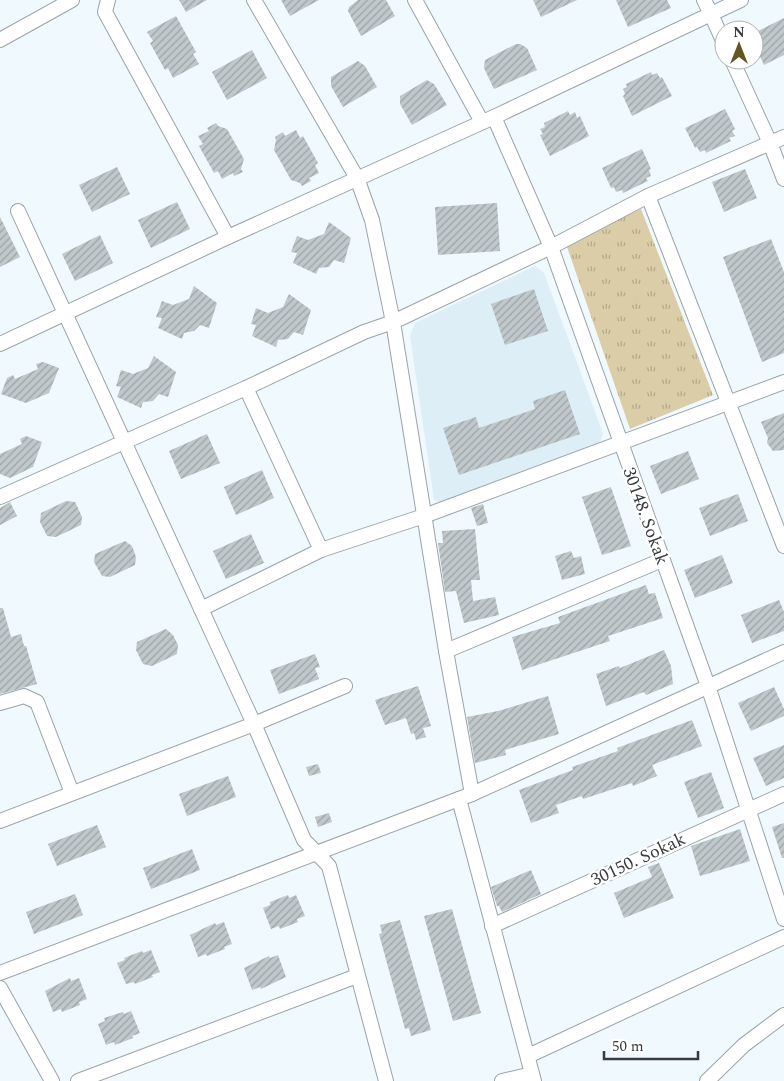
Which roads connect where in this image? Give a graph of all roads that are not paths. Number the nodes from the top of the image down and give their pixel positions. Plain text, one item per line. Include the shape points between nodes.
1 (72, 0) edge
2 (108, 0) edge
3 (254, 0) edge
4 (704, 0) edge
5 (741, 0) edge
6 (419, 1) edge
7 (710, 14) junction
8 (714, 22) edge
9 (0, 40) edge
10 (737, 70) edge
11 (488, 120) junction
12 (784, 137) edge
13 (770, 143) junction
14 (357, 178) junction
15 (784, 179) edge
16 (648, 196) junction
17 (18, 211) dead end
18 (228, 237) junction
19 (551, 247) junction
20 (66, 314) junction
21 (393, 322) junction
22 (0, 344) edge
23 (784, 382) edge
24 (246, 388) junction
25 (728, 404) junction
26 (123, 442) junction
27 (620, 444) junction
28 (0, 497) edge
29 (424, 516) junction
30 (784, 546) edge
31 (320, 550) junction
32 (662, 560) junction
33 (201, 609) junction
34 (446, 651) junction
35 (784, 652) edge
36 (344, 686) dead end
37 (708, 686) junction
38 (0, 703) edge
39 (254, 724) junction
40 (72, 792) junction
41 (472, 794) junction
42 (784, 794) edge
43 (459, 799) junction
44 (747, 809) junction
45 (0, 820) edge
46 (317, 852) junction
47 (784, 919) edge
48 (492, 926) junction
49 (784, 937) edge
50 (0, 973) edge
51 (357, 976) junction
52 (0, 988) edge
53 (784, 1015) edge
54 (528, 1056) junction
55 (534, 1077) edge
56 (52, 1081) edge
57 (78, 1081) edge
58 (386, 1081) edge
59 (502, 1081) edge
60 (707, 1081) edge

1 - 9 street
2 - 18 street via 105,12
3 - 14 street
4 - 7 street
5 - 7 street
6 - 11 street, 30148. Sokak
7 - 8 street
7 - 11 street
10 - 13 street
11 - 14 street
11 - 19 street, 30148. Sokak
12 - 13 street
13 - 15 street
13 - 16 street
14 - 18 street
14 - 21 street via 372,220
16 - 19 street
16 - 25 street
17 - 20 street
18 - 20 street
19 - 21 street
19 - 27 street, 30148. Sokak
20 - 22 street
20 - 26 street
21 - 24 street via 364,332
21 - 29 street
23 - 25 street
24 - 26 street
24 - 31 street
25 - 27 street
25 - 30 street
26 - 28 street
26 - 33 street
27 - 29 street
27 - 32 street, 30148. Sokak
29 - 31 street
29 - 34 street
31 - 33 street
32 - 34 street
32 - 37 street, 30148. Sokak
33 - 39 street
34 - 41 street
35 - 37 street
36 - 39 street
37 - 41 street
37 - 44 street, 30148. Sokak
38 - 40 street via 24,696 38,702
39 - 40 street
39 - 46 street via 304,840
40 - 45 street
41 - 43 street
42 - 44 street, 30150. Sokak
43 - 46 street
43 - 48 street
44 - 47 street, 30148. Sokak
44 - 48 street, 30150. Sokak
46 - 50 street
46 - 51 street via 329,866
48 - 54 street
49 - 54 street
51 - 57 street
51 - 58 street
52 - 56 street
53 - 60 street via 744,1045
54 - 55 street
55 - 59 street

